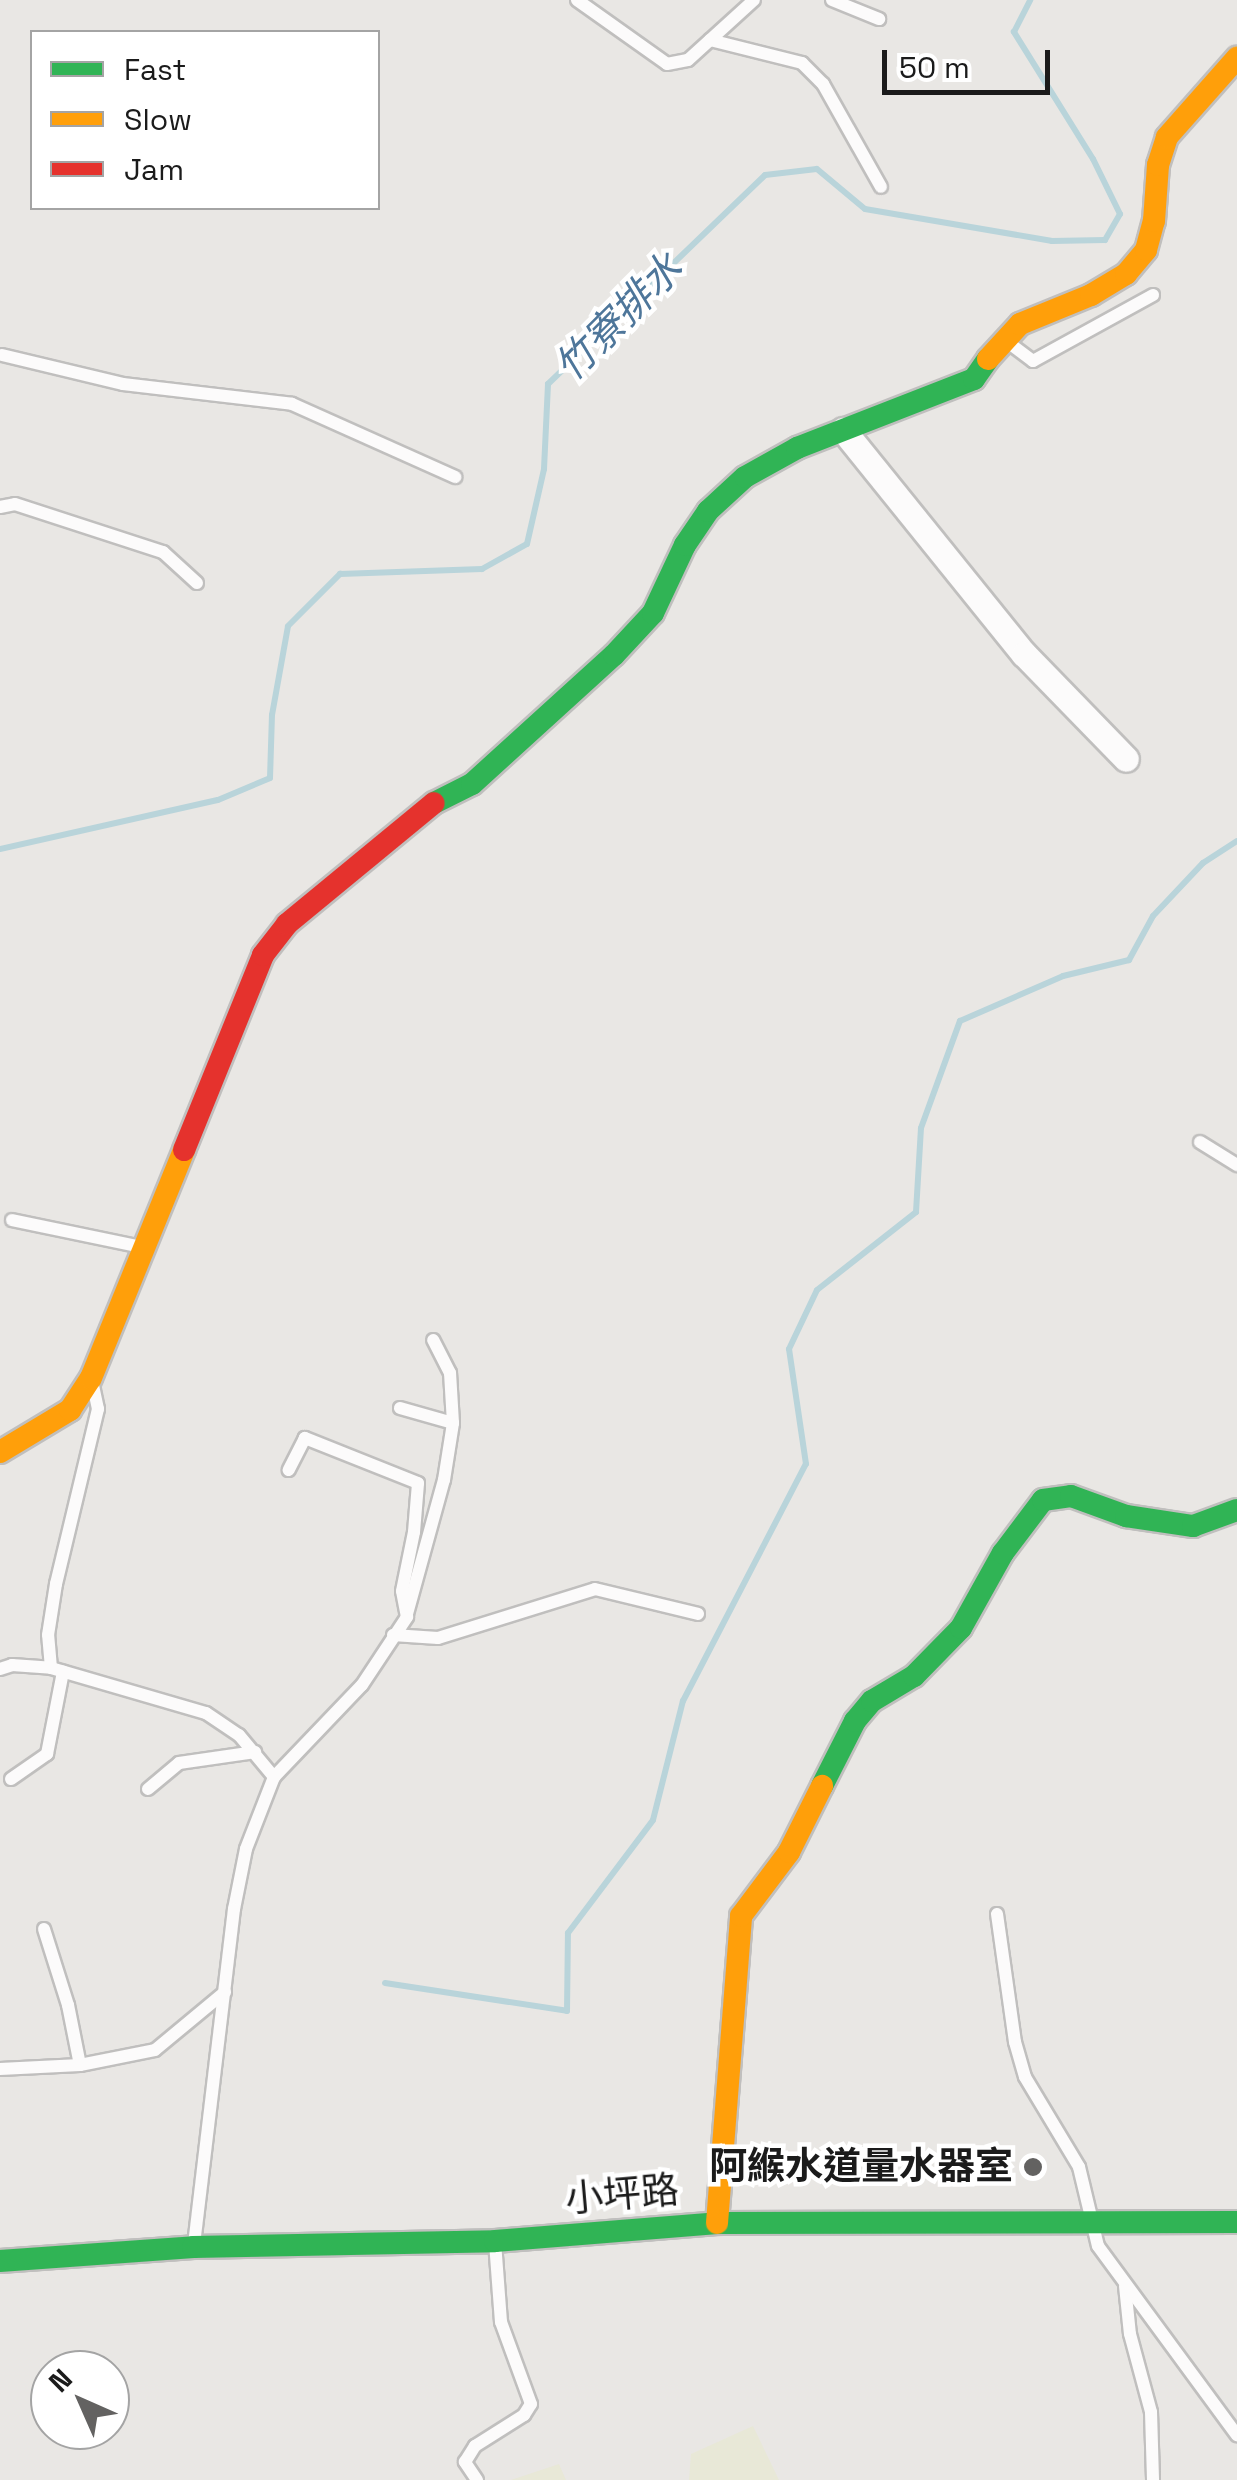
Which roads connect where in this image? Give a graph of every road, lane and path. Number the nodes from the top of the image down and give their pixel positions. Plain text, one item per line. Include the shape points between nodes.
1 (577, 0) edge
2 (754, 0) edge
3 (832, 0) edge
4 (879, 20) dead end
5 (710, 40) junction
6 (1237, 58) edge
7 (881, 186) dead end
8 (1153, 295) dead end
9 (1003, 338) junction
10 (2, 354) edge
11 (843, 430) junction
12 (455, 476) dead end
13 (0, 507) edge
14 (196, 583) dead end
15 (1126, 759) dead end
16 (1200, 1142) dead end
17 (1237, 1165) edge
18 (12, 1220) dead end
19 (142, 1248) junction
20 (433, 1340) dead end
21 (91, 1378) junction
22 (400, 1408) dead end
23 (453, 1423) junction
24 (0, 1452) edge
25 (289, 1470) dead end
26 (1237, 1510) edge
27 (698, 1614) dead end
28 (407, 1617) junction
29 (393, 1635) junction
30 (0, 1669) edge
31 (57, 1670) junction
32 (255, 1752) junction
33 (274, 1778) junction
34 (11, 1779) dead end
35 (148, 1788) dead end
36 (998, 1914) dead end
37 (44, 1929) dead end
38 (225, 1992) junction
39 (80, 2065) junction
40 (0, 2069) edge
41 (1091, 2220) junction
42 (1237, 2222) edge
43 (717, 2223) junction
44 (495, 2241) junction
45 (193, 2247) junction
46 (0, 2261) edge
47 (1125, 2284) junction
48 (1237, 2435) edge
49 (477, 2480) edge
50 (1153, 2480) edge

1 - 5 lane via 666,64 688,60
2 - 5 lane
3 - 4 lane
5 - 7 lane via 802,63 823,84
6 - 9 street via 1167,137 1146,250 1126,274
8 - 9 lane via 1033,361
9 - 11 street via 974,379
10 - 12 lane via 123,384 292,404
11 - 15 street via 1024,654
11 - 19 street via 745,477 708,511 684,544 653,614 614,655 472,784 426,807 287,924 263,955
13 - 14 lane via 16,504 163,552
16 - 17 lane
18 - 19 lane
19 - 21 street
20 - 23 lane via 450,1374
21 - 24 street via 70,1410
21 - 31 lane via 98,1409 48,1635
22 - 23 lane
23 - 28 lane
25 - 28 lane via 305,1438 418,1484 402,1591
26 - 43 street via 1193,1526 1126,1516 1071,1496 1043,1500 1003,1553 961,1628 914,1676 854,1720 789,1852 741,1916
27 - 29 lane via 596,1589 438,1638
28 - 29 lane
29 - 33 lane via 362,1686
30 - 31 lane
31 - 32 lane via 206,1713
31 - 34 lane via 48,1754
32 - 33 lane
32 - 35 lane via 179,1763
33 - 38 lane via 246,1849
36 - 41 lane via 1025,2077 1079,2167
37 - 39 lane
38 - 39 lane via 155,2050
38 - 45 lane
39 - 40 lane
41 - 42 street, 小坪路
41 - 43 street, 小坪路
41 - 47 lane via 1098,2246
43 - 44 street, 小坪路
44 - 45 street, 小坪路
44 - 49 lane via 501,2322 531,2404 475,2446 465,2462
45 - 46 street, 小坪路
47 - 48 lane
47 - 50 lane via 1130,2334 1151,2412

